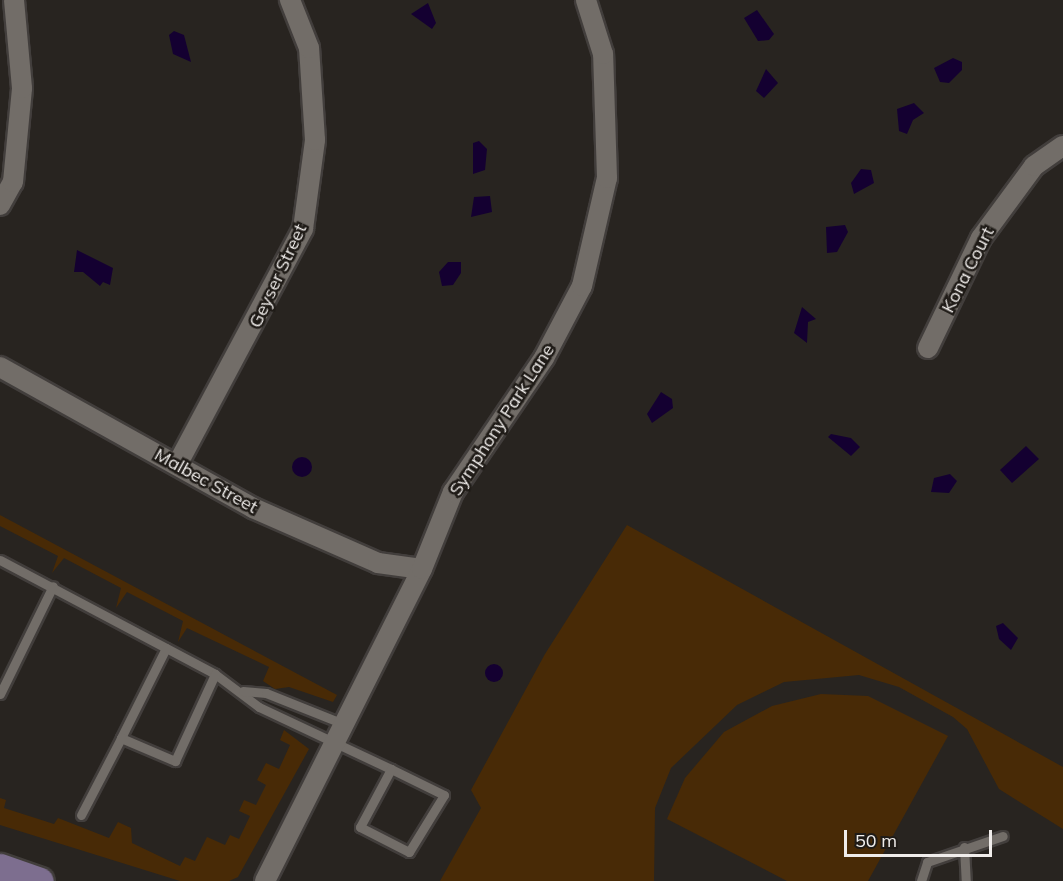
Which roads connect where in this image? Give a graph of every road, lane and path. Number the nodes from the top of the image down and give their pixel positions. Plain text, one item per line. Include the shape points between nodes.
1 (14, 0) edge
2 (290, 0) edge
3 (586, 0) edge
4 (1063, 146) edge
5 (0, 206) edge
6 (928, 348) dead end
7 (0, 367) edge
8 (177, 465) junction
9 (0, 562) edge
10 (422, 569) junction
11 (53, 586) junction
12 (166, 648) junction
13 (215, 674) junction
14 (243, 691) junction
15 (0, 694) edge
16 (279, 697) junction
17 (272, 712) junction
18 (344, 724) junction
19 (121, 738) junction
20 (334, 743) junction
21 (391, 769) junction
22 (81, 815) dead end
23 (1003, 836) dead end
24 (964, 847) junction
25 (0, 867) edge
26 (40, 881) edge
27 (265, 881) edge
28 (921, 881) edge
29 (966, 881) edge

1 - 5 street via 22,88 13,182
2 - 8 street, Geyser Street via 309,48 315,140 303,229
3 - 10 street, Symphony Park Lane via 603,54 607,178 582,286 544,358 453,492
4 - 6 street, Kona Court via 1034,166 981,238
7 - 8 street, Malbec Street
8 - 10 street, Malbec Street via 253,508 378,563
9 - 11 lane
10 - 18 street, Symphony Park Lane
11 - 12 lane
11 - 15 lane
12 - 13 lane
12 - 19 lane
13 - 14 lane
13 - 19 lane via 175,760
14 - 16 lane
14 - 17 lane
16 - 17 lane
16 - 18 lane
17 - 20 lane
18 - 20 street, Symphony Park Lane
19 - 22 lane
20 - 21 lane
20 - 27 street, Symphony Park Lane
21 - 21 lane via 444,795 409,852 360,827
23 - 24 lane
24 - 28 lane via 927,862
24 - 29 lane
25 - 26 street

